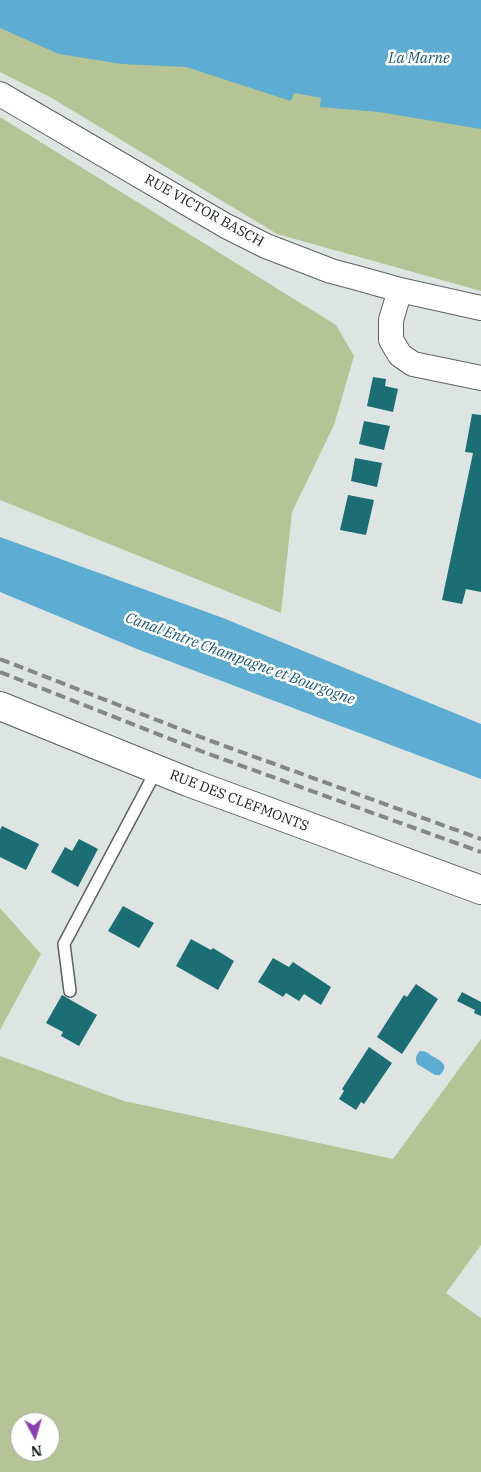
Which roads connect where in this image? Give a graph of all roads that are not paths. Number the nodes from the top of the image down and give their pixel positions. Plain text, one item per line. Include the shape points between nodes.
1 (0, 94) edge
2 (400, 290) junction
3 (481, 308) edge
4 (481, 378) edge
5 (0, 706) edge
6 (157, 769) junction
7 (481, 890) edge
8 (70, 991) dead end

1 - 2 street, RUE VICTOR BASCH via 266,246 331,270
2 - 3 street, RUE VICTOR BASCH
2 - 4 street via 391,320 391,340 400,355 413,364
5 - 6 street, RUE DES CLEFMONTS
6 - 7 street, RUE DES CLEFMONTS
6 - 8 lane via 64,944

